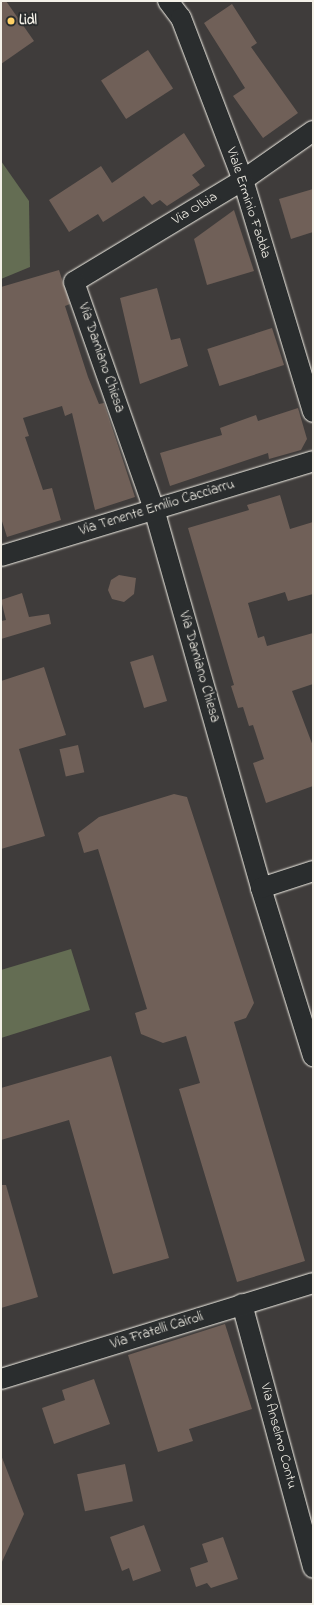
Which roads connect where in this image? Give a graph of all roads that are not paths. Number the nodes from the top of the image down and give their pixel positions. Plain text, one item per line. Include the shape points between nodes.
1 (168, 1) edge
2 (313, 131) edge
3 (242, 180) junction
4 (74, 282) joint
5 (313, 412) edge
6 (313, 461) edge
7 (154, 509) junction
8 (1, 556) edge
9 (313, 871) edge
10 (261, 888) junction
11 (313, 1056) edge
12 (313, 1283) edge
13 (242, 1304) junction
14 (1, 1379) edge
15 (313, 1568) edge

1 - 3 street, Viale Erminio Fadda via 181,18
2 - 3 street, Via Olbia
3 - 4 street, Via Olbia
3 - 5 street, Viale Erminio Fadda
4 - 7 street, Via Damiano Chiesa
6 - 7 street, Via Tenente Emilio Cacciarru
7 - 8 street, Via Tenente Emilio Cacciarru
7 - 10 street, Via Damiano Chiesa
9 - 10 street
10 - 11 street, Via Damiano Chiesa
12 - 13 street, Via Fratelli Cairoli
13 - 14 street, Via Fratelli Cairoli
13 - 15 street, Via Anselmo Contu

